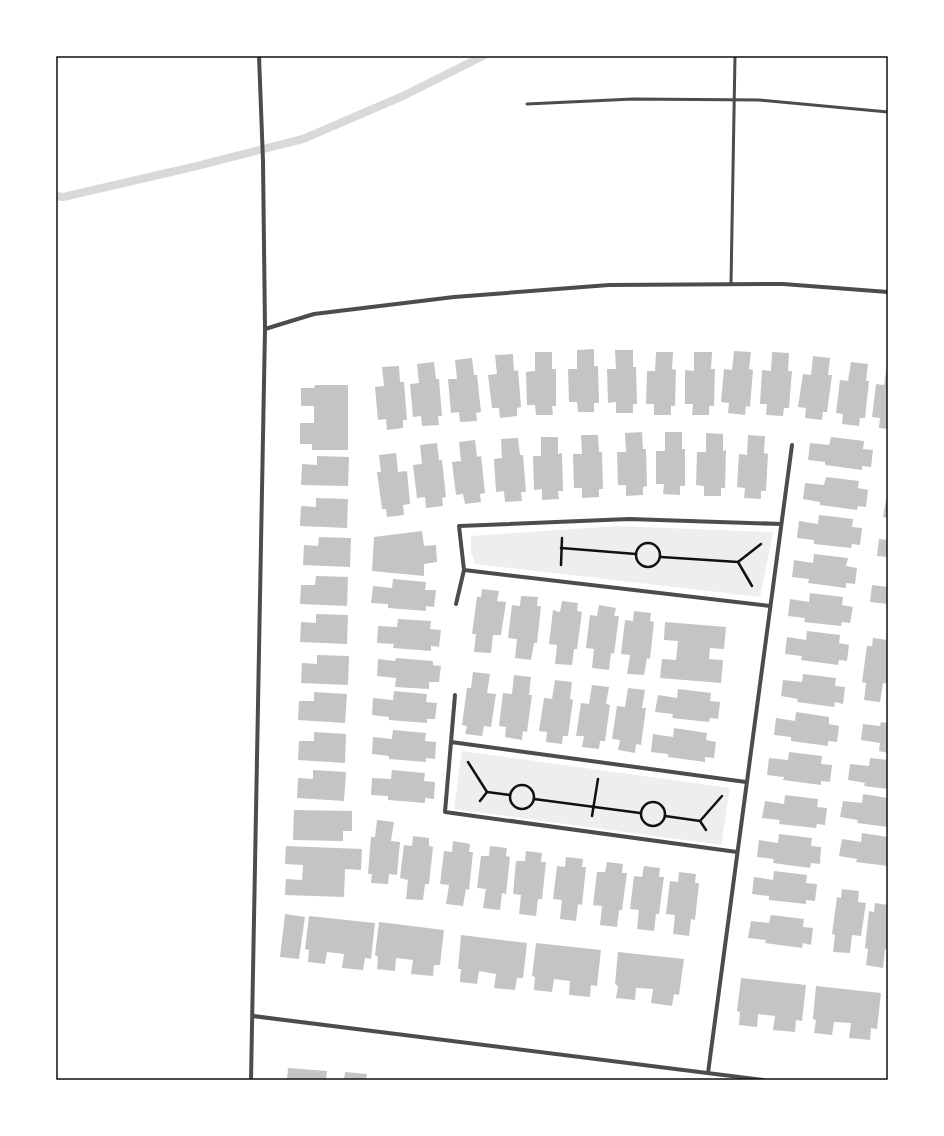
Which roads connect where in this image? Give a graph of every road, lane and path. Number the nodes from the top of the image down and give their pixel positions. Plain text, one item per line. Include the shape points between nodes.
1 (259, 56) edge
2 (735, 56) edge
3 (733, 100) junction
4 (527, 104) dead end
5 (888, 112) edge
6 (731, 284) junction
7 (888, 292) edge
8 (266, 329) junction
9 (792, 445) dead end
10 (562, 522) junction
11 (781, 526) junction
12 (561, 548) junction
13 (636, 554) junction
14 (661, 557) junction
15 (738, 562) junction
16 (464, 570) junction
17 (561, 581) junction
18 (456, 604) dead end
19 (763, 605) junction
20 (770, 606) junction
21 (455, 696) dead end
22 (451, 742) junction
23 (456, 743) junction
24 (601, 762) junction
25 (735, 780) junction
26 (746, 782) junction
27 (487, 792) junction
28 (510, 795) junction
29 (534, 799) junction
30 (593, 806) junction
31 (640, 812) junction
32 (469, 815) junction
33 (665, 816) junction
34 (700, 821) junction
35 (589, 832) junction
36 (718, 850) junction
37 (737, 852) junction
38 (253, 1016) junction
39 (708, 1073) junction
40 (251, 1080) edge
41 (763, 1080) edge

1 - 8 street
2 - 3 lane
3 - 4 lane via 632,99
3 - 5 lane via 759,100
3 - 6 lane
6 - 7 street via 783,284
6 - 8 street via 609,285 454,297 314,314
8 - 38 street
9 - 11 street
10 - 11 street via 629,519
10 - 12 path
10 - 16 street via 459,526
11 - 15 path
11 - 20 street
12 - 13 path
12 - 17 path
13 - 14 path via 641,564 649,567 656,564
13 - 14 path via 643,544 650,542 660,549
14 - 15 path
15 - 19 path
16 - 17 street
16 - 18 street
17 - 19 street
19 - 20 street
20 - 26 street
21 - 22 street
22 - 23 street
22 - 32 street via 445,812
23 - 24 street
23 - 27 path
24 - 25 street
24 - 30 path
25 - 26 street
25 - 34 path
26 - 37 street
27 - 28 path
27 - 32 path
28 - 29 path via 515,807 523,809 530,806
28 - 29 path via 516,786 524,784 531,788
29 - 30 path
30 - 31 path
30 - 35 path
31 - 33 path via 642,821 649,826 657,826
31 - 33 path via 647,803 655,801 662,805
32 - 35 street
33 - 34 path
34 - 36 path
35 - 36 street
36 - 37 street
37 - 39 street
38 - 39 street
38 - 40 street
39 - 41 street

